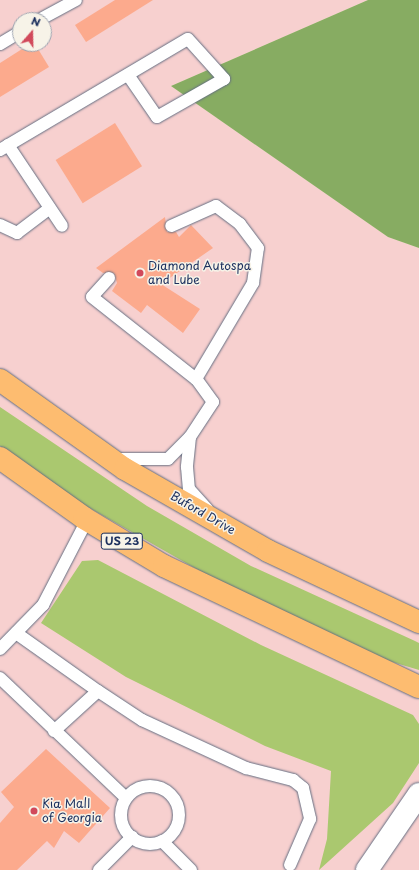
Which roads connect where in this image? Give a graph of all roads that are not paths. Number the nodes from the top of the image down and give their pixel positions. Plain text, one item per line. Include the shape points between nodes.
1 (76, 0) edge
2 (52, 13) edge
3 (12, 37) edge
4 (0, 44) edge
5 (128, 75) junction
6 (4, 147) edge
7 (50, 208) junction
8 (0, 225) edge
9 (62, 226) dead end
10 (171, 226) dead end
11 (109, 278) dead end
12 (196, 379) junction
13 (0, 380) edge
14 (190, 437) junction
15 (0, 458) edge
16 (110, 459) junction
17 (87, 520) junction
18 (216, 521) junction
19 (419, 622) edge
20 (16, 633) junction
21 (0, 649) edge
22 (0, 678) edge
23 (419, 687) edge
24 (98, 691) junction
25 (54, 731) junction
26 (419, 794) edge
27 (126, 798) junction
28 (132, 837) junction
29 (162, 841) junction
30 (290, 865) dead end
31 (99, 870) edge
32 (191, 870) edge
33 (367, 870) edge

1 - 2 lane
3 - 4 lane
5 - 5 lane via 188,39 224,79 157,117
5 - 6 lane
6 - 7 lane
7 - 8 lane via 16,233
7 - 9 lane
10 - 12 lane via 216,206 240,224 258,248 253,283
11 - 12 lane via 92,297
12 - 14 lane via 213,402
13 - 16 highway, Buford Drive
14 - 16 lane via 168,459
14 - 18 lane via 186,467 190,489
15 - 17 highway, US 23
16 - 18 highway, Buford Drive
17 - 20 lane via 43,605
17 - 23 highway, US 23 via 164,566
18 - 19 highway, Buford Drive via 275,554
20 - 21 lane
20 - 24 lane
22 - 25 lane
24 - 25 lane
24 - 30 lane via 142,720 246,768 292,780 303,788 310,819
25 - 27 lane
26 - 33 street
27 - 28 lane via 121,817
27 - 29 lane via 138,789 152,786 169,794 175,802 178,820 175,829
28 - 29 lane via 144,843
28 - 31 lane
29 - 32 lane

